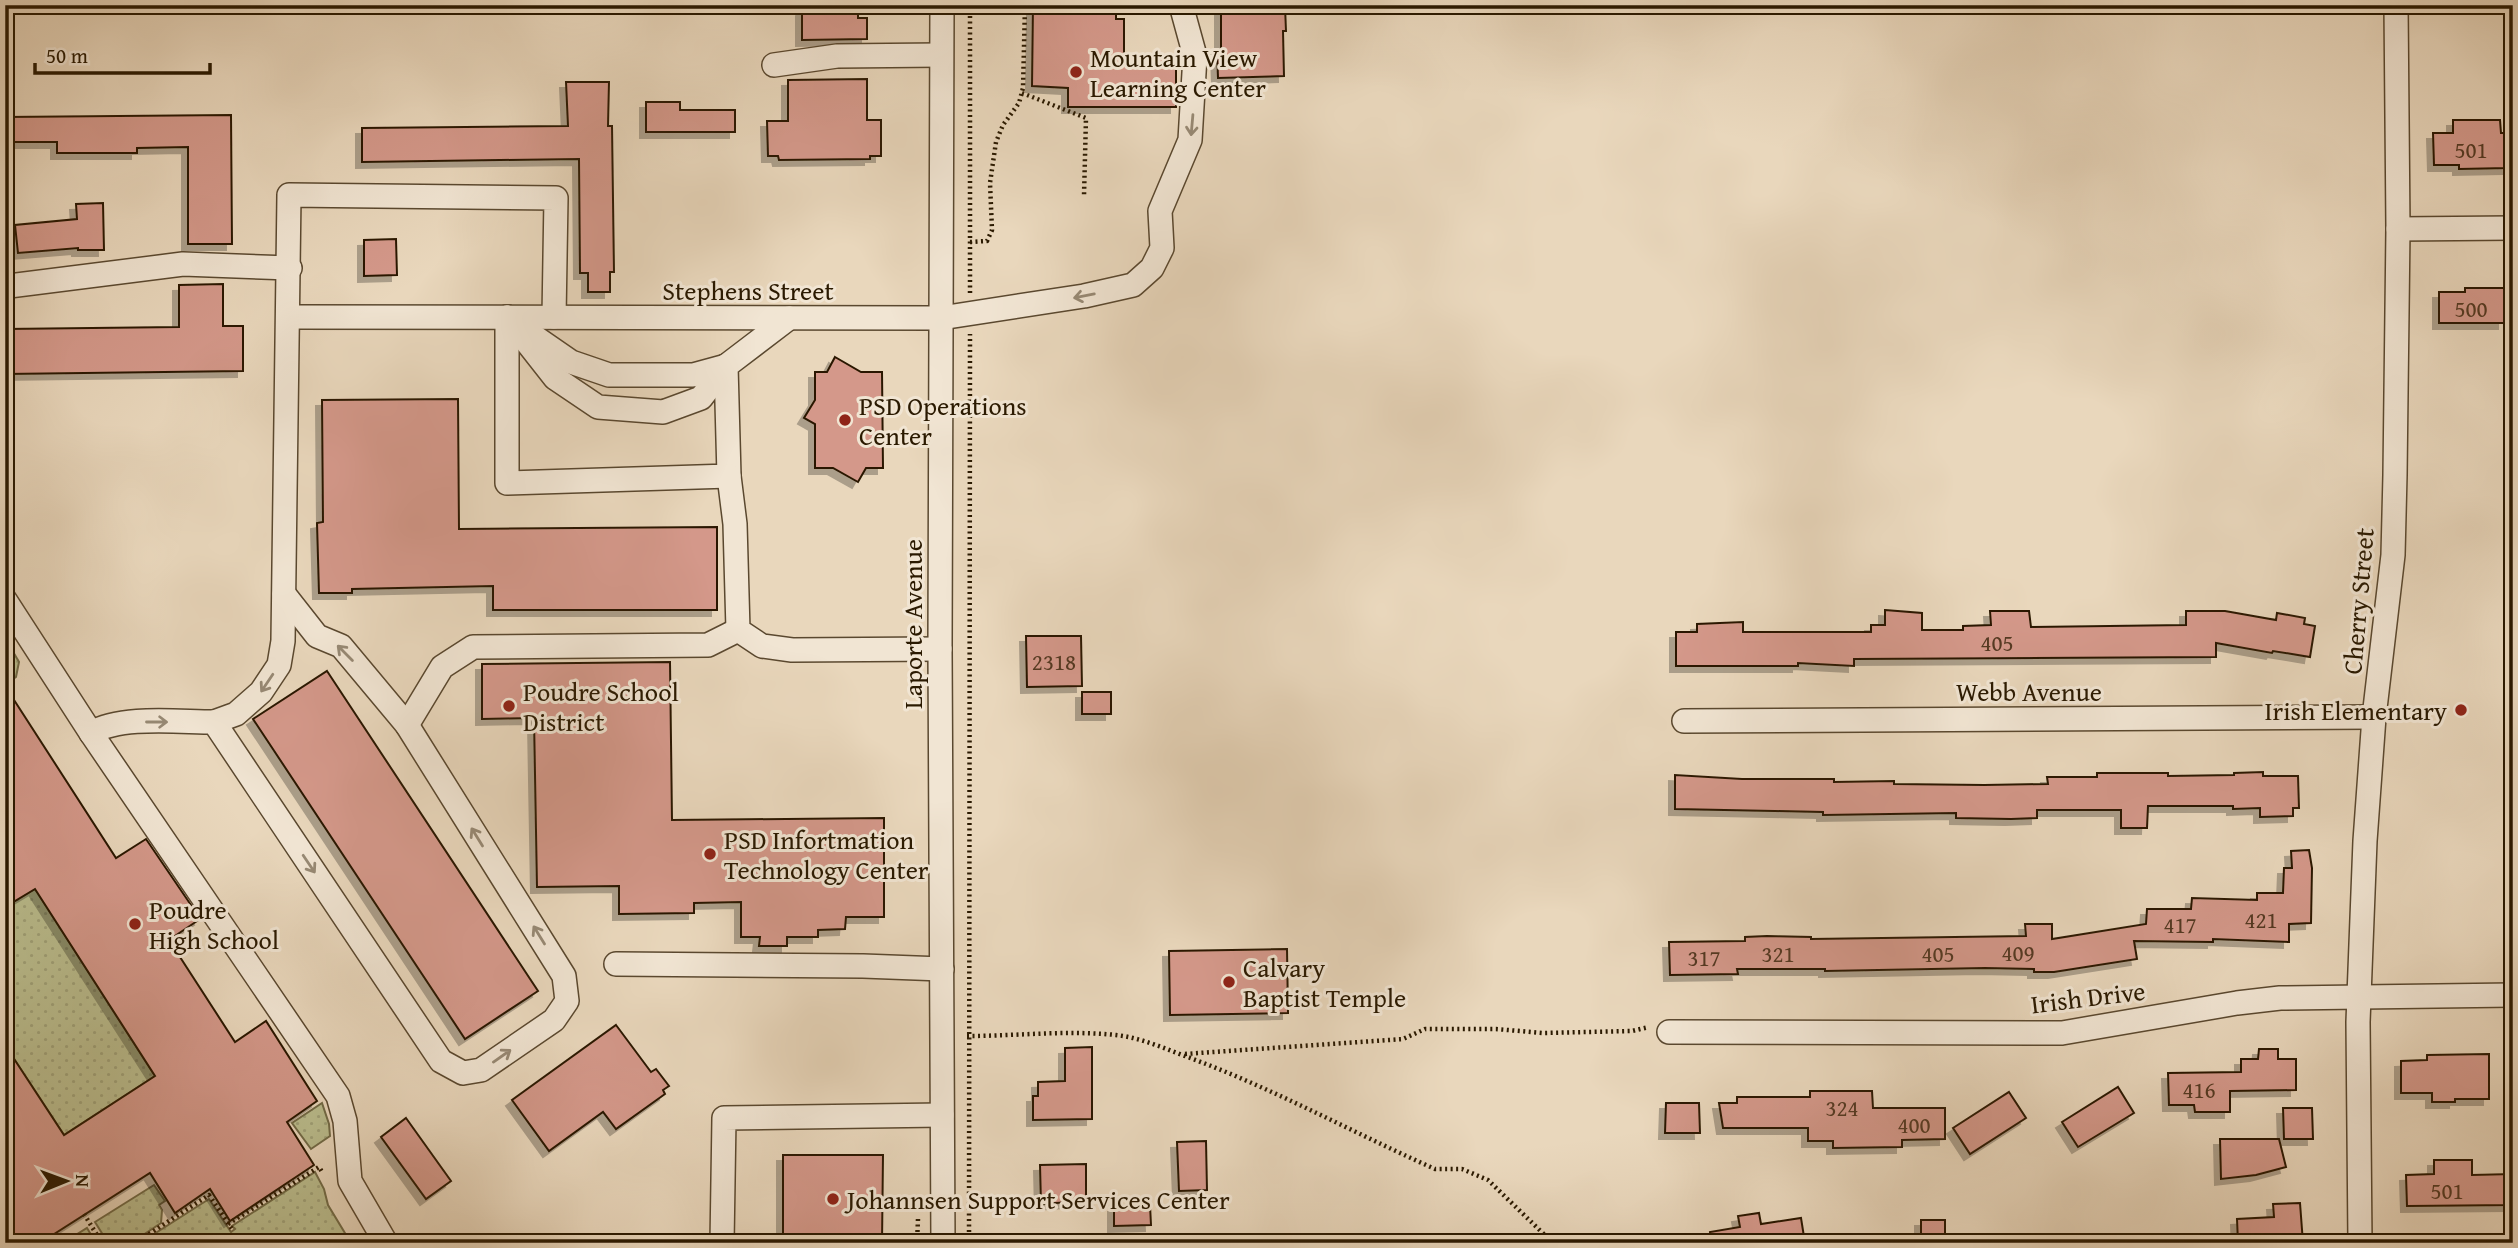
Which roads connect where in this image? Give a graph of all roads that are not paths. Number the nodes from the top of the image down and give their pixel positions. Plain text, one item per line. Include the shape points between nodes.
1 (942, 5) edge
2 (1181, 5) edge
3 (2396, 5) edge
4 (941, 55) junction
5 (774, 65) dead end
6 (2513, 228) edge
7 (2398, 229) junction
8 (290, 268) junction
9 (9, 286) dead end
10 (289, 317) junction
11 (506, 317) junction
12 (554, 317) junction
13 (789, 318) junction
14 (941, 318) junction
15 (726, 366) junction
16 (729, 476) junction
17 (284, 594) junction
18 (5, 600) edge
19 (738, 630) junction
20 (940, 649) junction
21 (2374, 717) junction
22 (1684, 721) dead end
23 (214, 722) junction
24 (408, 725) junction
25 (91, 733) junction
26 (616, 964) dead end
27 (942, 970) junction
28 (2513, 995) edge
29 (2360, 997) junction
30 (1669, 1032) road end
31 (942, 1115) junction
32 (386, 1243) edge
33 (722, 1243) edge
34 (943, 1243) edge
35 (2360, 1243) edge

1 - 4 street, Laporte Avenue
2 -> 14 street, Stephens Street via 1195,57 1190,140 1160,211 1163,248 1152,268 1133,285
3 - 7 street, Cherry Street
4 - 5 street via 837,57
4 - 14 street, Laporte Avenue
6 - 7 street
7 - 21 street, Cherry Street via 2393,555
8 - 9 street via 183,264
8 - 10 street
8 - 12 street via 289,195 556,198
10 - 11 street, Stephens Street
10 - 17 street
11 - 12 street, Stephens Street
11 - 15 street via 570,362 609,375 693,375
11 - 15 street via 555,378 598,407 663,412 702,398
11 - 16 street via 507,483
12 - 13 street, Stephens Street
13 - 14 street, Stephens Street
13 - 15 street
14 - 20 street, Laporte Avenue
15 - 16 street
16 - 19 street
17 -> 23 street via 279,665 253,700 236,714
24 -> 17 street via 341,646 317,636
18 - 25 street
19 - 20 street via 762,646 792,650
19 - 24 street via 708,645 473,647 442,667
20 - 27 street, Laporte Avenue
21 - 22 street, Webb Avenue
21 - 29 street, Cherry Street
23 -> 24 street via 441,1061 463,1073 481,1070 554,1020 567,1001 564,976
25 -> 23 street via 103,725 134,722
25 - 32 street via 338,1096 350,1181
26 - 27 street
27 - 31 street, Laporte Avenue
28 - 29 street, Irish Drive
29 - 30 street, Irish Drive via 2237,1003 2062,1033
29 - 35 street, Cherry Street
31 - 33 street via 724,1118
31 - 34 street, Laporte Avenue

